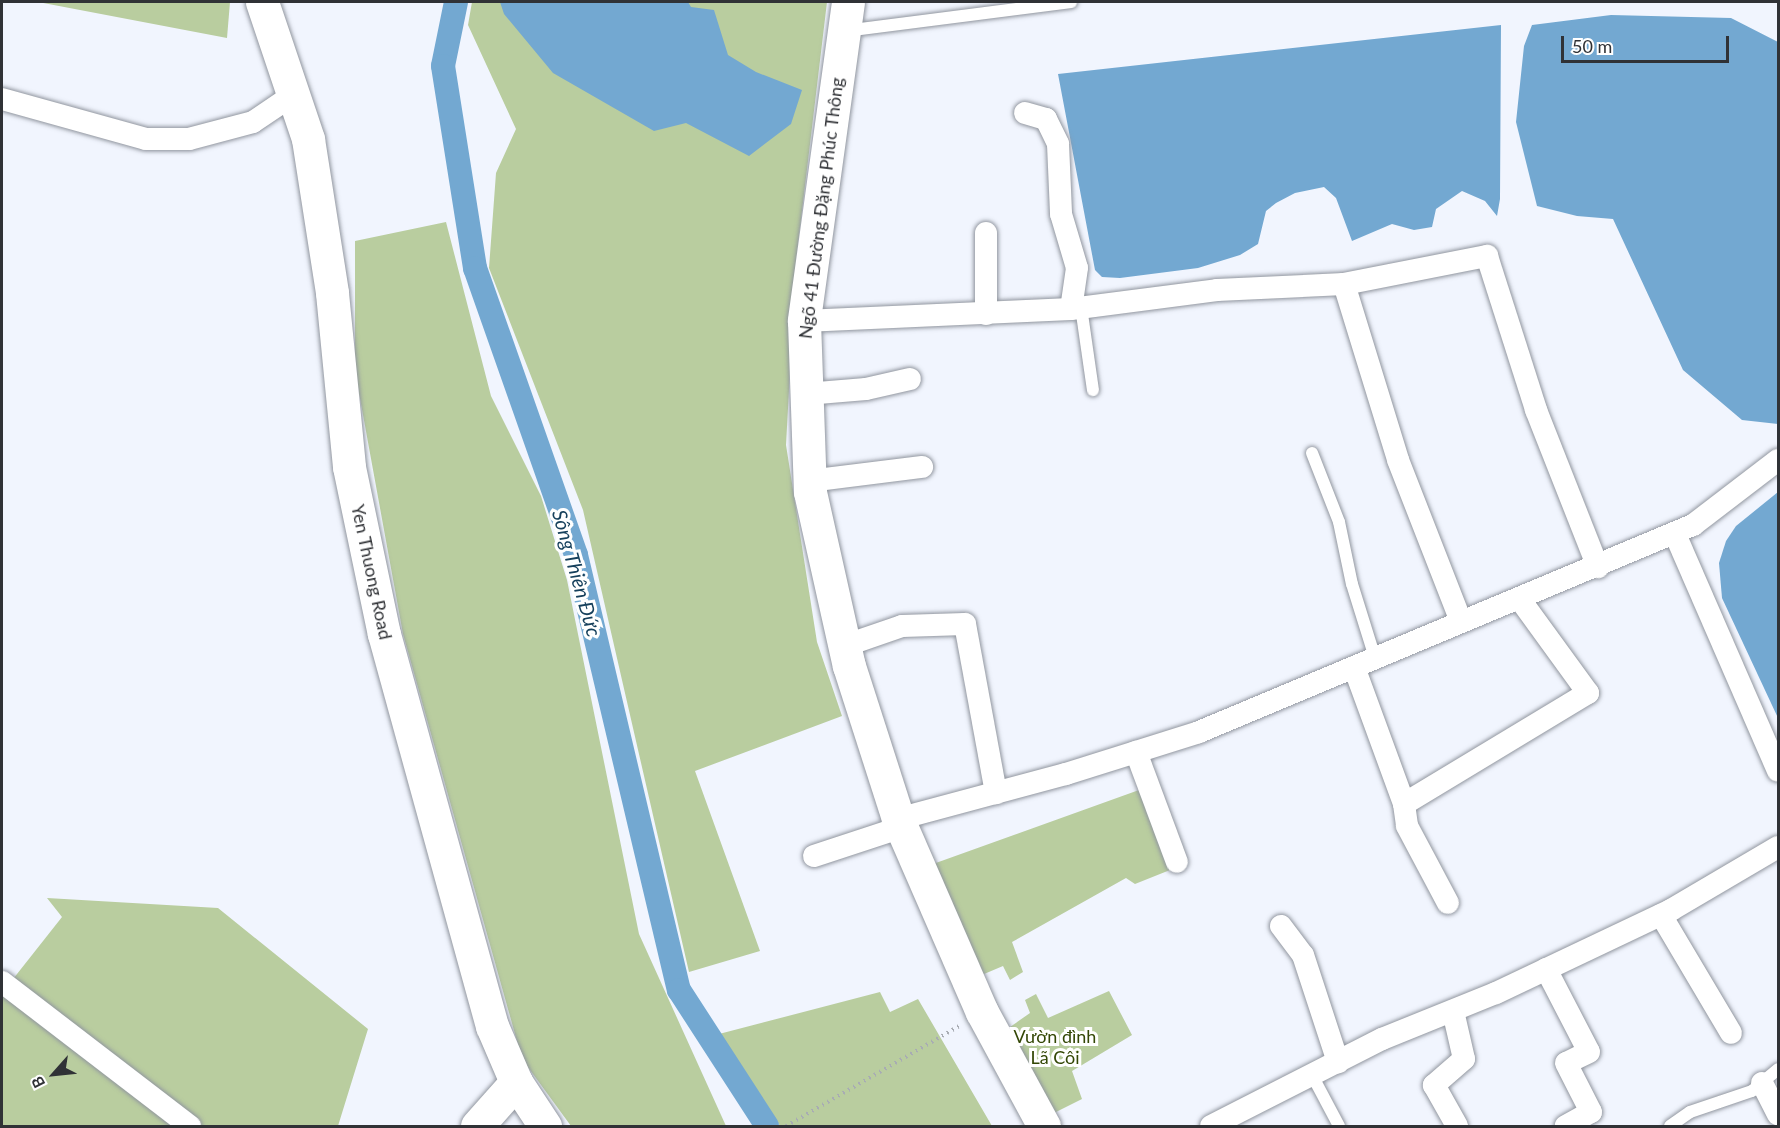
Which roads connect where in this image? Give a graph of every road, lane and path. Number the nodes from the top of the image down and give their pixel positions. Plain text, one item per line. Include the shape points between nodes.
1 (262, 2) edge
2 (1071, 2) edge
3 (846, 16) edge
4 (292, 95) junction
5 (2, 99) edge
6 (1025, 114) dead end
7 (986, 233) dead end
8 (1344, 284) junction
9 (1076, 308) junction
10 (986, 314) junction
11 (804, 321) junction
12 (910, 379) dead end
13 (1093, 390) dead end
14 (806, 394) junction
15 (1312, 453) dead end
16 (1779, 460) edge
17 (922, 467) dead end
18 (809, 481) junction
19 (1675, 534) junction
20 (1598, 567) junction
21 (1519, 598) junction
22 (1461, 622) junction
23 (844, 646) junction
24 (1375, 658) junction
25 (1354, 667) junction
26 (1136, 752) junction
27 (1779, 771) edge
28 (996, 792) junction
29 (1404, 804) junction
30 (898, 819) junction
31 (1779, 847) edge
32 (814, 856) dead end
33 (1177, 862) dead end
34 (1448, 903) dead end
35 (1661, 915) junction
36 (1281, 926) dead end
37 (1546, 969) junction
38 (2, 982) edge
39 (1453, 1011) junction
40 (982, 1012) junction
41 (1731, 1033) dead end
42 (1338, 1062) junction
43 (1312, 1075) junction
44 (1770, 1076) edge
45 (516, 1082) junction
46 (1779, 1114) edge
47 (190, 1126) edge
48 (477, 1126) edge
49 (545, 1126) edge
50 (786, 1126) edge
51 (1044, 1126) edge
52 (1211, 1126) edge
53 (1339, 1126) edge
54 (1457, 1126) edge
55 (1566, 1126) edge
56 (1670, 1126) edge

1 - 4 main road, Yen Thuong Road
2 - 3 lane
3 - 11 main road, Ngõ 41 Đường Đặng Phúc Thông
4 - 5 street via 252,122 189,139 146,139
4 - 45 main road, Yen Thuong Road via 308,139 332,293 349,467 384,634 492,1026
6 - 9 street via 1046,119 1058,144 1061,214 1077,268
7 - 10 street
8 - 9 street via 1217,290
8 - 20 street via 1487,256 1536,410
8 - 22 street via 1398,460
9 - 10 street
9 - 13 lane
10 - 11 street
11 - 14 main road, Ngõ 41 Đường Đặng Phúc Thông
12 - 14 street via 866,389
14 - 18 main road, Ngõ 41 Đường Đặng Phúc Thông
15 - 24 lane via 1339,522 1352,584
16 - 19 street via 1693,525
17 - 18 street
18 - 23 main road, Ngõ 41 Đường Đặng Phúc Thông
19 - 20 street
19 - 27 street
20 - 21 street
21 - 22 street
21 - 29 street via 1588,693
22 - 24 street
23 - 28 street via 902,626 965,624
23 - 30 main road, Ngõ 41 Đường Đặng Phúc Thông
24 - 25 street
25 - 26 street via 1199,732
25 - 29 street
26 - 28 street
26 - 33 street
28 - 30 street
29 - 34 street via 1407,826
30 - 32 street via 890,831
30 - 40 main road, Ngõ 41 Đường Đặng Phúc Thông
31 - 35 street
35 - 37 street
35 - 41 street
36 - 42 street via 1303,955
37 - 39 street
37 - 55 street via 1589,1052 1566,1063 1591,1112
38 - 47 street
39 - 42 street
39 - 54 street via 1464,1059 1434,1085
40 - 50 path
40 - 51 main road, Ngõ 41 Đường Đặng Phúc Thông
42 - 43 street
43 - 52 street
43 - 53 lane
44 - 46 street
44 - 56 lane via 1732,1101 1690,1112
45 - 48 main road
45 - 49 main road, Yen Thuong Road

